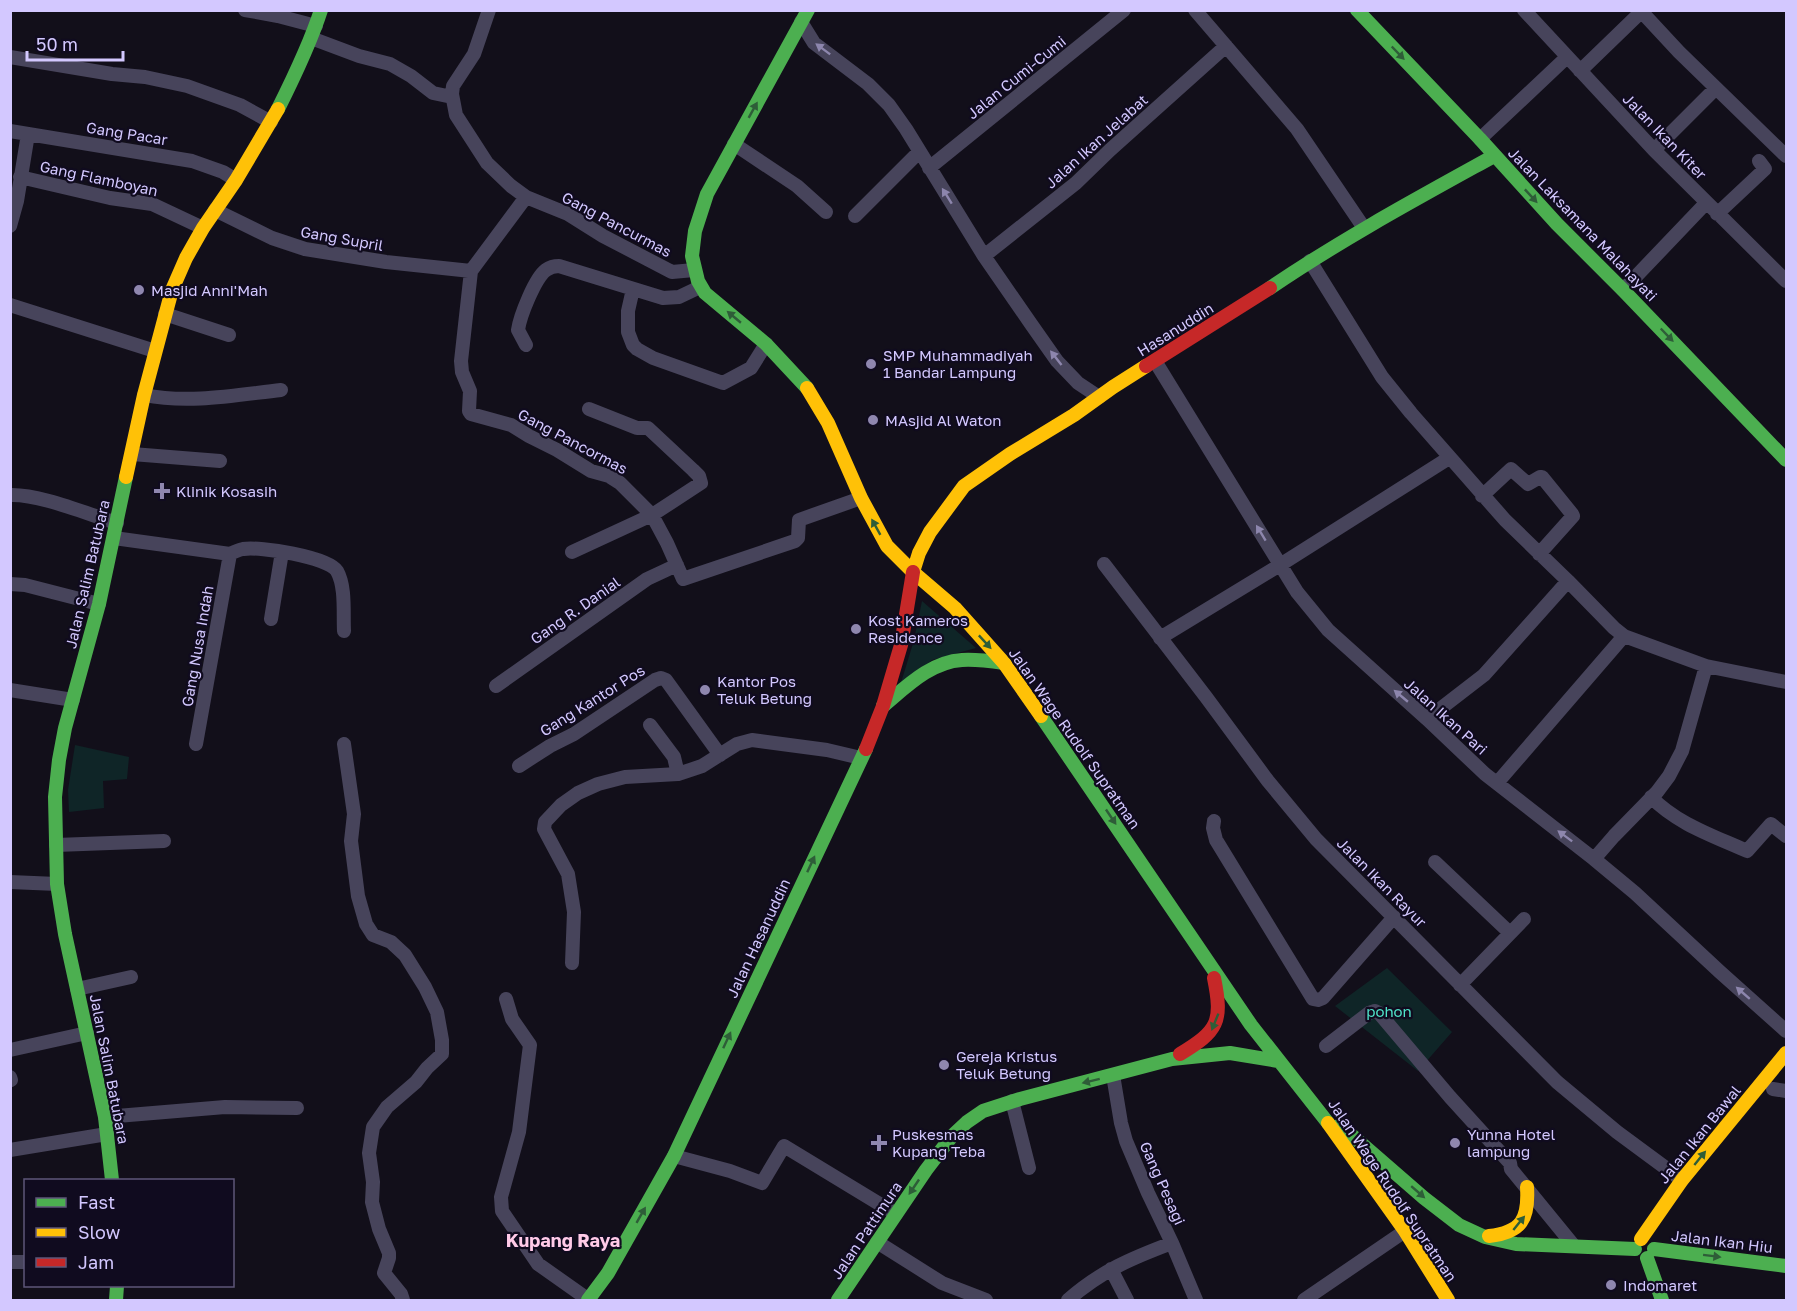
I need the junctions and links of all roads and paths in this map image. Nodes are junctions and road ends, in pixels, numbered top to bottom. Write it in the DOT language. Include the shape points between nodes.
graph roads {
  1 [pos="244,10"];
  2 [pos="321,10"];
  3 [pos="489,10"];
  4 [pos="1124,10"];
  5 [pos="1196,10"];
  6 [pos="1358,10"];
  7 [pos="1380,10"];
  8 [pos="1524,10"];
  9 [pos="1641,11"];
  10 [pos="805,16"];
  11 [pos="1368,22"];
  12 [pos="314,32"];
  13 [pos="1226,46"];
  14 [pos="10,57"];
  15 [pos="1567,57"];
  16 [pos="1580,71"];
  17 [pos="1716,88"];
  18 [pos="454,105"];
  19 [pos="271,122"];
  20 [pos="10,131"];
  21 [pos="28,134"];
  22 [pos="1480,139"];
  23 [pos="734,144"];
  24 [pos="1654,150"];
  25 [pos="919,152"];
  26 [pos="1494,156"];
  27 [pos="1786,156"];
  28 [pos="1759,161"];
  29 [pos="929,168"];
  30 [pos="21,177"];
  31 [pos="236,180"];
  32 [pos="526,197"];
  33 [pos="14,200"];
  34 [pos="1706,203"];
  35 [pos="215,210"];
  36 [pos="826,213"];
  37 [pos="1718,214"];
  38 [pos="855,216"];
  39 [pos="10,226"];
  40 [pos="203,228"];
  41 [pos="1364,228"];
  42 [pos="984,256"];
  43 [pos="1310,261"];
  44 [pos="694,270"];
  45 [pos="471,271"];
  46 [pos="1786,281"];
  47 [pos="700,287"];
  48 [pos="633,290"];
  49 [pos="1623,290"];
  50 [pos="10,305"];
  51 [pos="165,314"];
  52 [pos="229,335"];
  53 [pos="766,344"];
  54 [pos="526,345"];
  55 [pos="155,351"];
  56 [pos="1155,362"];
  57 [pos="281,390"];
  58 [pos="144,395"];
  59 [pos="1099,397"];
  60 [pos="589,409"];
  61 [pos="132,454"];
  62 [pos="1449,458"];
  63 [pos="1786,460"];
  64 [pos="220,461"];
  65 [pos="10,495"];
  66 [pos="1482,496"];
  67 [pos="861,498"];
  68 [pos="652,515"];
  69 [pos="117,523"];
  70 [pos="114,538"];
  71 [pos="282,552"];
  72 [pos="572,552"];
  73 [pos="230,554"];
  74 [pos="1539,554"];
  75 [pos="1104,564"];
  76 [pos="677,565"];
  77 [pos="1280,565"];
  78 [pos="913,572"];
  79 [pos="1568,581"];
  80 [pos="10,584"];
  81 [pos="99,604"];
  82 [pos="271,619"];
  83 [pos="344,631"];
  84 [pos="1624,636"];
  85 [pos="1160,638"];
  86 [pos="1004,663"];
  87 [pos="1706,666"];
  88 [pos="1786,682"];
  89 [pos="496,686"];
  90 [pos="10,690"];
  91 [pos="73,700"];
  92 [pos="883,706"];
  93 [pos="1427,719"];
  94 [pos="650,725"];
  95 [pos="196,744"];
  96 [pos="344,744"];
  97 [pos="720,755"];
  98 [pos="861,758"];
  99 [pos="519,766"];
  100 [pos="678,774"];
  101 [pos="1497,783"];
  102 [pos="1652,797"];
  103 [pos="1214,821"];
  104 [pos="1786,836"];
  105 [pos="164,841"];
  106 [pos="56,845"];
  107 [pos="1594,858"];
  108 [pos="1434,862"];
  109 [pos="10,882"];
  110 [pos="57,884"];
  111 [pos="1394,917"];
  112 [pos="1524,919"];
  113 [pos="1510,933"];
  114 [pos="572,963"];
  115 [pos="1211,966"];
  116 [pos="131,977"];
  117 [pos="1460,985"];
  118 [pos="77,989"];
  119 [pos="506,999"];
  120 [pos="1251,1025"];
  121 [pos="1230,1026"];
  122 [pos="1786,1031"];
  123 [pos="87,1033"];
  124 [pos="1326,1046"];
  125 [pos="10,1050"];
  126 [pos="1786,1053"];
  127 [pos="1172,1059"];
  128 [pos="1278,1061"];
  129 [pos="1786,1072"];
  130 [pos="1113,1076"];
  131 [pos="1780,1090"];
  132 [pos="1310,1099"];
  133 [pos="1012,1101"];
  134 [pos="297,1108"];
  135 [pos="105,1117"];
  136 [pos="107,1134"];
  137 [pos="1728,1145"];
  138 [pos="10,1150"];
  139 [pos="674,1155"];
  140 [pos="1510,1163"];
  141 [pos="1029,1168"];
  142 [pos="112,1179"];
  143 [pos="1687,1186"];
  144 [pos="1527,1187"];
  145 [pos="896,1214"];
  146 [pos="1405,1232"];
  147 [pos="1485,1237"];
  148 [pos="877,1242"];
  149 [pos="1172,1243"];
  150 [pos="1580,1247"];
  151 [pos="1646,1247"];
  152 [pos="1786,1266"];
  153 [pos="1111,1269"];
  154 [pos="404,1300"];
  155 [pos="588,1300"];
  156 [pos="838,1300"];
  157 [pos="987,1300"];
  158 [pos="1068,1300"];
  159 [pos="1127,1300"];
  160 [pos="1196,1300"];
  161 [pos="1304,1300"];
  162 [pos="1448,1300"];
  163 [pos="1662,1300"];
  1 -- 12 [label="street" via="278,16"];
  2 -- 12 [label="main road, Jalan Salim Batubara"];
  3 -- 18 [label="street" via="474,54 453,86"];
  4 -- 29 [label="street, Jalan Cumi-Cumi"];
  5 -- 13 [label="street"];
  6 -- 11 [label="main road, Jalan Laksamana Malahayati"];
  7 -- 11 [label="street"];
  8 -- 15 [label="street, Jalan Ikan Kiter"];
  9 -- 16 [label="street"];
  9 -- 17 [label="street"];
  23 -- 10 [label="main road, Jalan Wage Rudolf Supratman, one-way"];
  25 -- 10 [label="street, one-way" via="877,93 814,43"];
  11 -- 22 [label="main road, Jalan Laksamana Malahayati, one-way"];
  12 -- 18 [label="street" via="359,56 390,64"];
  12 -- 19 [label="main road, Jalan Salim Batubara"];
  13 -- 41 [label="street" via="1297,129"];
  13 -- 42 [label="street, Jalan Ikan Jelabat" via="1076,183"];
  14 -- 19 [label="street" via="187,86 240,105"];
  15 -- 16 [label="street, Jalan Ikan Kiter"];
  15 -- 22 [label="street"];
  16 -- 24 [label="street, Jalan Ikan Kiter"];
  17 -- 24 [label="street"];
  17 -- 27 [label="street"];
  18 -- 32 [label="street, Gang Pancurmas" via="487,163"];
  19 -- 31 [label="main road, Jalan Salim Batubara"];
  20 -- 21 [label="street, Gang Pacar"];
  21 -- 30 [label="street"];
  21 -- 31 [label="street, Gang Pacar" via="192,161"];
  22 -- 26 [label="main road, Jalan Laksamana Malahayati"];
  23 -- 36 [label="street" via="797,186"];
  23 -- 44 [label="main road, Jalan Wage Rudolf Supratman" via="696,221"];
  24 -- 34 [label="street, Jalan Ikan Kiter"];
  25 -- 29 [label="street"];
  25 -- 38 [label="street"];
  26 -- 41 [label="main road, Hasanuddin"];
  26 -- 49 [label="main road, Jalan Laksamana Malahayati, one-way"];
  28 -- 37 [label="street" via="1765,169"];
  42 -- 29 [label="street, one-way"];
  30 -- 33 [label="street"];
  30 -- 40 [label="street, Gang Flamboyan" via="152,204"];
  31 -- 35 [label="main road, Jalan Salim Batubara"];
  32 -- 44 [label="street, Gang Pancurmas" via="568,214 672,272"];
  32 -- 45 [label="street"];
  33 -- 39 [label="street"];
  34 -- 37 [label="street, Jalan Ikan Kiter"];
  34 -- 49 [label="street"];
  35 -- 40 [label="main road, Jalan Salim Batubara"];
  35 -- 45 [label="street, Gang Supril" via="305,249"];
  37 -- 46 [label="street, Jalan Ikan Kiter"];
  40 -- 51 [label="main road, Jalan Salim Batubara" via="186,258"];
  41 -- 43 [label="main road, Hasanuddin"];
  59 -- 42 [label="street, one-way" via="1078,383 1057,361"];
  43 -- 56 [label="main road, Hasanuddin"];
  43 -- 62 [label="street" via="1382,377"];
  44 -- 47 [label="main road, Jalan Wage Rudolf Supratman"];
  45 -- 68 [label="street, Gang Pancormas" via="461,361 470,391 469,411 511,425 591,471 614,479"];
  47 -- 48 [label="street" via="679,297 663,298"];
  53 -- 47 [label="main road, Jalan Wage Rudolf Supratman, one-way"];
  48 -- 53 [label="street" via="628,332 633,345 653,358 723,383 751,368"];
  48 -- 54 [label="street" via="559,266 548,268 524,305 519,321 519,333"];
  49 -- 63 [label="main road, Jalan Laksamana Malahayati, one-way"];
  50 -- 55 [label="street"];
  51 -- 52 [label="street"];
  51 -- 55 [label="main road, Jalan Salim Batubara"];
  53 -- 67 [label="main road, Jalan Wage Rudolf Supratman" via="805,384 828,423"];
  55 -- 58 [label="main road, Jalan Salim Batubara"];
  56 -- 59 [label="main road, Hasanuddin"];
  77 -- 56 [label="street, Jalan Ikan Pari, one-way"];
  57 -- 58 [label="street" via="207,398 163,399"];
  58 -- 61 [label="main road, Jalan Salim Batubara"];
  59 -- 78 [label="main road, Hasanuddin" via="964,486 930,532"];
  60 -- 68 [label="street" via="637,428 646,427 699,476 701,483 697,487"];
  61 -- 64 [label="street"];
  61 -- 69 [label="main road, Jalan Salim Batubara"];
  62 -- 66 [label="street"];
  62 -- 77 [label="street"];
  65 -- 69 [label="street" via="36,498"];
  66 -- 74 [label="street"];
  66 -- 74 [label="street" via="1511,469 1528,483 1542,477 1573,516"];
  67 -- 76 [label="street, Gang Pancormas" via="799,520 795,541 683,579"];
  78 -- 67 [label="main road, Jalan Wage Rudolf Supratman, one-way" via="887,546"];
  68 -- 72 [label="street"];
  68 -- 76 [label="street, Gang Pancormas"];
  69 -- 70 [label="main road, Jalan Salim Batubara"];
  70 -- 73 [label="street"];
  70 -- 81 [label="main road, Jalan Salim Batubara"];
  71 -- 73 [label="street" via="255,548"];
  71 -- 82 [label="street"];
  71 -- 83 [label="street" via="324,562 338,572"];
  73 -- 95 [label="street, Gang Nusa Indah"];
  74 -- 79 [label="street"];
  75 -- 85 [label="street, Jalan Ikan Rayur"];
  76 -- 89 [label="street, Gang R. Danial" via="647,579"];
  77 -- 85 [label="street"];
  93 -- 77 [label="street, Jalan Ikan Pari, one-way" via="1328,630"];
  78 -- 86 [label="main road, Jalan Wage Rudolf Supratman, one-way" via="955,608"];
  78 -- 92 [label="main road, Jalan Hasanuddin" via="902,645"];
  79 -- 84 [label="street"];
  79 -- 93 [label="street" via="1484,675"];
  80 -- 81 [label="street"];
  81 -- 91 [label="main road, Jalan Salim Batubara"];
  84 -- 87 [label="street"];
  84 -- 101 [label="street"];
  85 -- 111 [label="street, Jalan Ikan Rayur" via="1316,839"];
  86 -- 92 [label="main road" via="957,661 938,666"];
  86 -- 115 [label="main road, Jalan Wage Rudolf Supratman, one-way"];
  87 -- 88 [label="street"];
  87 -- 102 [label="street" via="1682,751"];
  90 -- 91 [label="street"];
  91 -- 106 [label="main road, Jalan Salim Batubara" via="59,760"];
  92 -- 98 [label="main road, Jalan Hasanuddin"];
  93 -- 101 [label="street, Jalan Ikan Pari"];
  94 -- 100 [label="street" via="674,757"];
  96 -- 154 [label="street" via="354,814 351,841 366,924 373,935 390,942 405,955 437,1012 442,1040 442,1054 387,1107 373,1127 369,1153 372,1202 389,1253 384,1273"];
  97 -- 98 [label="street" via="752,740"];
  97 -- 99 [label="street, Gang Kantor Pos" via="661,678"];
  97 -- 100 [label="street"];
  139 -- 98 [label="main road, Jalan Hasanuddin, one-way"];
  100 -- 114 [label="street" via="625,777 598,784 561,805 545,822 543,829 568,874 574,912"];
  107 -- 101 [label="street, Jalan Ikan Pari, one-way"];
  102 -- 104 [label="street" via="1674,816 1747,851 1771,824"];
  102 -- 107 [label="street"];
  103 -- 111 [label="street" via="1216,840 1313,999 1323,998"];
  105 -- 106 [label="street"];
  106 -- 110 [label="main road, Jalan Salim Batubara"];
  122 -- 107 [label="street, Jalan Ikan Pari, one-way"];
  108 -- 113 [label="street"];
  109 -- 110 [label="street"];
  110 -- 118 [label="main road, Jalan Salim Batubara"];
  111 -- 117 [label="street, Jalan Ikan Rayur"];
  112 -- 113 [label="street"];
  113 -- 117 [label="street"];
  115 -- 120 [label="main road, Jalan Wage Rudolf Supratman"];
  115 -- 127 [label="main road, Jalan Pattimura, one-way" via="1220,1008 1218,1018 1203,1040"];
  116 -- 118 [label="street"];
  117 -- 143 [label="street, Jalan Ikan Rayur" via="1557,1082"];
  118 -- 123 [label="main road, Jalan Salim Batubara"];
  119 -- 155 [label="street" via="512,1019 530,1046 519,1132 501,1197 502,1211 538,1264"];
  120 -- 121 [label="main road"];
  120 -- 128 [label="main road, Jalan Wage Rudolf Supratman"];
  123 -- 125 [label="street"];
  123 -- 135 [label="main road, Jalan Salim Batubara"];
  124 -- 140 [label="street" via="1369,1013 1379,1013"];
  143 -- 126 [label="main road, Jalan Ikan Bawal, one-way"];
  127 -- 128 [label="main road, Jalan Pattimura" via="1228,1047"];
  127 -- 130 [label="main road, Jalan Pattimura"];
  128 -- 132 [label="main road, Jalan Wage Rudolf Supratman"];
  129 -- 131 [label="main road, Jalan Ikan Bawal"];
  130 -- 133 [label="main road, Jalan Pattimura, one-way"];
  130 -- 149 [label="street, Gang Pesagi" via="1126,1141"];
  131 -- 137 [label="main road, Jalan Ikan Bawal"];
  132 -- 146 [label="main road, Jalan Wage Rudolf Supratman"];
  132 -- 147 [label="main road, Jalan Wage Rudolf Supratman, one-way" via="1424,1198 1459,1225"];
  133 -- 141 [label="street"];
  133 -- 145 [label="main road, Jalan Pattimura, one-way" via="983,1111 952,1136"];
  134 -- 135 [label="street" via="225,1107"];
  135 -- 136 [label="main road, Jalan Salim Batubara"];
  136 -- 138 [label="street"];
  136 -- 142 [label="main road, Jalan Salim Batubara"];
  139 -- 145 [label="street" via="762,1183 784,1146"];
  155 -- 139 [label="main road, Jalan Hasanuddin, one-way" via="608,1273"];
  140 -- 144 [label="street"];
  140 -- 150 [label="street" via="1518,1165"];
  143 -- 151 [label="main road, Jalan Ikan Bawal"];
  147 -- 144 [label="main road, one-way" via="1510,1233 1522,1222 1527,1211"];
  144 -- 150 [label="street"];
  145 -- 148 [label="main road, Jalan Pattimura"];
  146 -- 161 [label="street"];
  146 -- 162 [label="main road, Jalan Wage Rudolf Supratman"];
  147 -- 150 [label="main road, Jalan Wage Rudolf Supratman" via="1516,1244"];
  148 -- 156 [label="main road, Jalan Pattimura"];
  148 -- 157 [label="street" via="942,1283"];
  149 -- 153 [label="street"];
  149 -- 160 [label="street, Gang Pesagi"];
  150 -- 151 [label="main road, Jalan Wage Rudolf Supratman"];
  151 -- 152 [label="main road, Jalan Ikan Hiu, one-way"];
  151 -- 163 [label="main road"];
  153 -- 158 [label="street"];
  153 -- 159 [label="street"];
}
